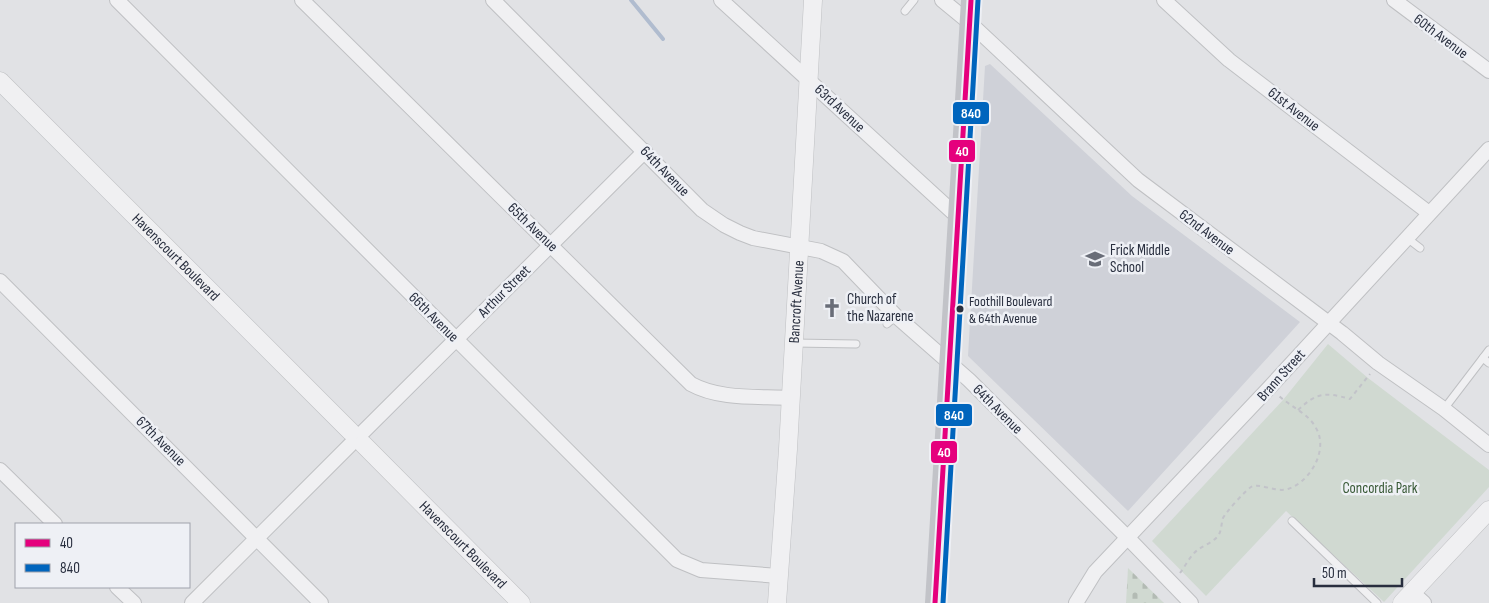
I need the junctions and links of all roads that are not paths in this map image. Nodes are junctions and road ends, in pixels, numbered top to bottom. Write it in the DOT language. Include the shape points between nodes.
graph roads {
  1 [pos="117,0"];
  2 [pos="302,0"];
  3 [pos="493,0"];
  4 [pos="721,0"];
  5 [pos="813,0"];
  6 [pos="914,0"];
  7 [pos="942,0"];
  8 [pos="971,0"];
  9 [pos="1164,0"];
  10 [pos="1394,0"];
  11 [pos="906,11"];
  12 [pos="970,23"];
  13 [pos="1489,71"];
  14 [pos="808,79"];
  15 [pos="0,81"];
  16 [pos="1489,149"];
  17 [pos="645,151"];
  18 [pos="1428,213"];
  19 [pos="958,217"];
  20 [pos="1407,238"];
  21 [pos="550,244"];
  22 [pos="798,247"];
  23 [pos="1420,248"];
  24 [pos="0,281"];
  25 [pos="1328,323"];
  26 [pos="456,339"];
  27 [pos="793,343"];
  28 [pos="856,344"];
  29 [pos="1489,350"];
  30 [pos="1486,361"];
  31 [pos="950,363"];
  32 [pos="791,398"];
  33 [pos="1444,409"];
  34 [pos="357,438"];
  35 [pos="1489,444"];
  36 [pos="0,470"];
  37 [pos="1489,510"];
  38 [pos="1292,521"];
  39 [pos="54,523"];
  40 [pos="1127,537"];
  41 [pos="257,538"];
  42 [pos="779,576"];
  43 [pos="118,588"];
  44 [pos="1413,600"];
  45 [pos="134,603"];
  46 [pos="192,603"];
  47 [pos="321,603"];
  48 [pos="522,603"];
  49 [pos="777,603"];
  50 [pos="935,603"];
  51 [pos="1076,603"];
  52 [pos="1191,603"];
  53 [pos="1377,603"];
  1 -- 26 [label="street, 66th Avenue"];
  2 -- 21 [label="street, 65th Avenue"];
  3 -- 17 [label="street, 64th Avenue"];
  4 -- 14 [label="street, 63rd Avenue"];
  5 -- 14 [label="street, Bancroft Avenue"];
  6 -- 11 [label="lane"];
  7 -- 12 [label="street, 62nd Avenue"];
  8 -- 12 [label="main road"];
  9 -- 18 [label="street, 61st Avenue" via="1229,60"];
  10 -- 13 [label="street, 60th Avenue"];
  12 -- 19 [label="main road"];
  12 -- 25 [label="street, 62nd Avenue" via="1138,180"];
  14 -- 19 [label="street, 63rd Avenue"];
  14 -- 22 [label="street, Bancroft Avenue"];
  15 -- 34 [label="street, Havenscourt Boulevard"];
  16 -- 18 [label="street, Brann Street"];
  17 -- 21 [label="street, Arthur Street"];
  17 -- 22 [label="street, 64th Avenue" via="702,210 724,225 753,238"];
  18 -- 20 [label="street, Brann Street"];
  19 -- 31 [label="main road"];
  20 -- 23 [label="lane"];
  20 -- 25 [label="street, Brann Street"];
  21 -- 26 [label="street, Arthur Street"];
  21 -- 32 [label="street, 65th Avenue" via="691,384 718,394"];
  22 -- 27 [label="street, Bancroft Avenue"];
  22 -- 31 [label="street, 64th Avenue" via="821,251 843,260 892,320"];
  24 -- 41 [label="street, 67th Avenue"];
  25 -- 33 [label="street, 62nd Avenue"];
  25 -- 40 [label="street, Brann Street"];
  26 -- 34 [label="street, Arthur Street"];
  26 -- 42 [label="street, 66th Avenue" via="677,560 700,570"];
  27 -- 28 [label="lane"];
  27 -- 32 [label="street, Bancroft Avenue"];
  29 -- 30 [label="lane"];
  30 -- 33 [label="lane"];
  31 -- 40 [label="street, 64th Avenue"];
  31 -- 50 [label="main road"];
  32 -- 42 [label="street, Bancroft Avenue"];
  33 -- 35 [label="street, 62nd Avenue"];
  34 -- 41 [label="street, Arthur Street"];
  34 -- 48 [label="street, Havenscourt Boulevard"];
  36 -- 39 [label="street"];
  37 -- 44 [label="street"];
  38 -- 53 [label="lane"];
  40 -- 51 [label="street, Brann Street" via="1095,572"];
  40 -- 52 [label="street, 64th Avenue"];
  41 -- 46 [label="street, Arthur Street"];
  41 -- 47 [label="street, 67th Avenue"];
  42 -- 49 [label="street, Bancroft Avenue"];
  43 -- 45 [label="street"];
}
